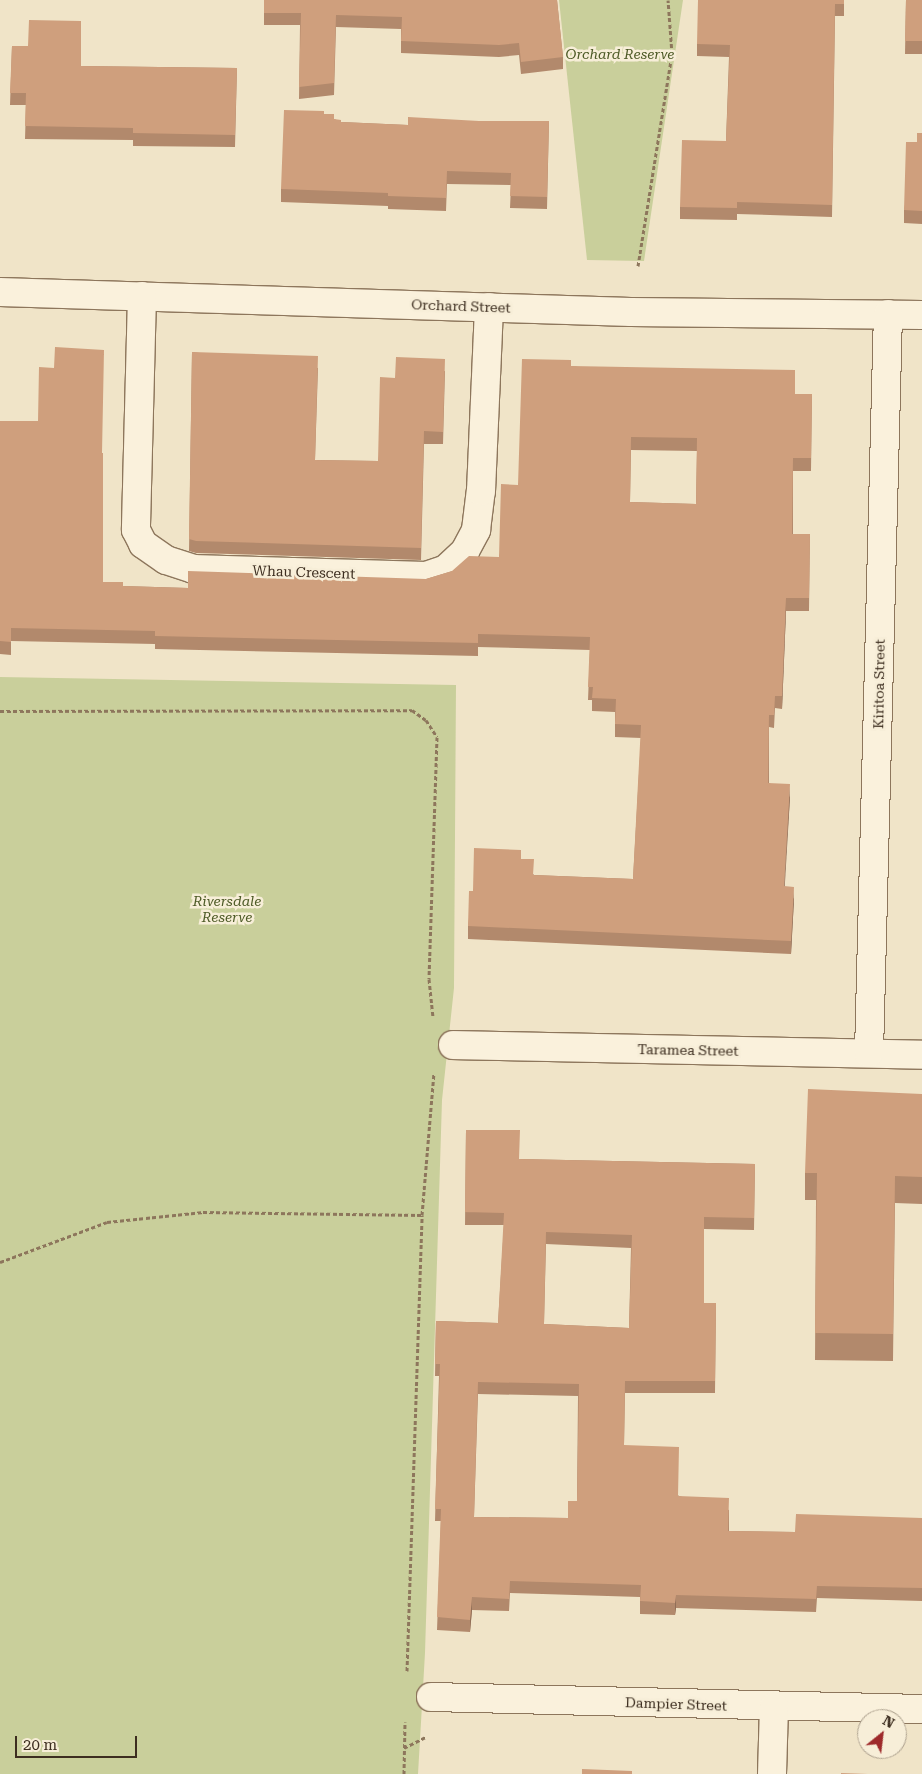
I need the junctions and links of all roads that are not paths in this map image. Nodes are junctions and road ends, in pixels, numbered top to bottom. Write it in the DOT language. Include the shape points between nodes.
graph roads {
  1 [pos="0,292"];
  2 [pos="142,296"];
  3 [pos="489,307"];
  4 [pos="888,314"];
  5 [pos="922,315"];
  6 [pos="445,1045"];
  7 [pos="869,1053"];
  8 [pos="922,1055"];
  9 [pos="431,1696"];
  10 [pos="774,1707"];
  11 [pos="922,1710"];
  12 [pos="772,1774"];
  1 -- 2 [label="street, Orchard Street"];
  2 -- 3 [label="street, Orchard Street"];
  2 -- 3 [label="street, Whau Crescent" via="136,530 143,544 166,560 193,568 282,572 426,576 446,569 464,551 476,530 481,491"];
  3 -- 4 [label="street, Orchard Street" via="631,312"];
  4 -- 5 [label="street, Orchard Street"];
  4 -- 7 [label="street, Kiritoa Street"];
  6 -- 7 [label="street, Taramea Street"];
  7 -- 8 [label="street, Taramea Street"];
  9 -- 10 [label="street, Dampier Street"];
  10 -- 11 [label="street, Dampier Street"];
  10 -- 12 [label="street"];
}
